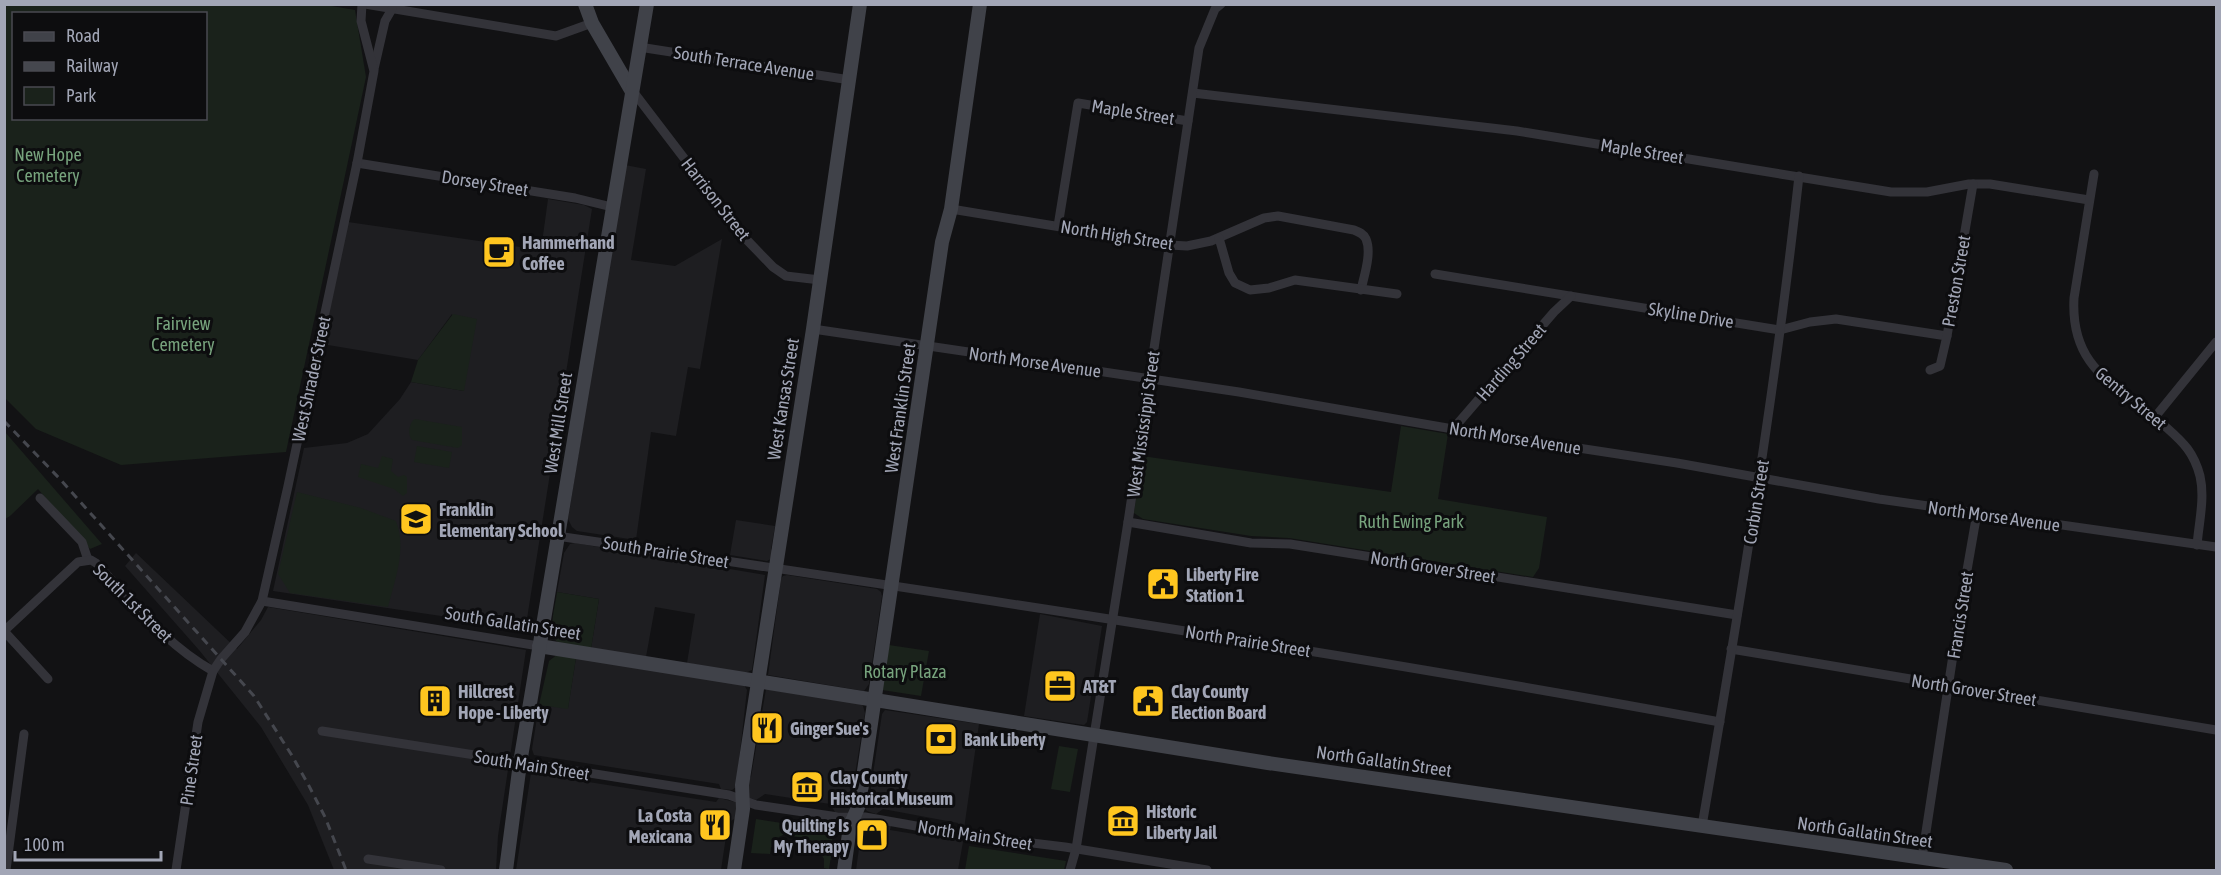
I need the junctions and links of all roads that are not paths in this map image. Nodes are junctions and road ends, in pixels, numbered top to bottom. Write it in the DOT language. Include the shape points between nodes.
graph roads {
  1 [pos="363,4"];
  2 [pos="585,4"];
  3 [pos="647,4"];
  4 [pos="860,4"];
  5 [pos="980,4"];
  6 [pos="1221,4"];
  7 [pos="392,9"];
  8 [pos="592,23"];
  9 [pos="639,47"];
  10 [pos="374,71"];
  11 [pos="849,80"];
  12 [pos="631,90"];
  13 [pos="1192,93"];
  14 [pos="1188,121"];
  15 [pos="357,163"];
  16 [pos="2094,174"];
  17 [pos="1798,177"];
  18 [pos="1973,184"];
  19 [pos="2090,200"];
  20 [pos="612,207"];
  21 [pos="951,209"];
  22 [pos="1058,226"];
  23 [pos="1219,238"];
  24 [pos="1170,245"];
  25 [pos="1435,274"];
  26 [pos="820,280"];
  27 [pos="1361,290"];
  28 [pos="1397,294"];
  29 [pos="1571,296"];
  30 [pos="813,329"];
  31 [pos="1780,330"];
  32 [pos="1947,336"];
  33 [pos="2217,342"];
  34 [pos="927,346"];
  35 [pos="1930,370"];
  36 [pos="1150,379"];
  37 [pos="2155,417"];
  38 [pos="1453,429"];
  39 [pos="1760,478"];
  40 [pos="40,498"];
  41 [pos="1977,513"];
  42 [pos="1128,522"];
  43 [pos="557,536"];
  44 [pos="2197,544"];
  45 [pos="2217,548"];
  46 [pos="88,560"];
  47 [pos="775,569"];
  48 [pos="891,585"];
  49 [pos="262,601"];
  50 [pos="1737,615"];
  51 [pos="1113,620"];
  52 [pos="4,631"];
  53 [pos="539,646"];
  54 [pos="1731,649"];
  55 [pos="213,671"];
  56 [pos="48,679"];
  57 [pos="758,681"];
  58 [pos="1949,686"];
  59 [pos="874,699"];
  60 [pos="1720,722"];
  61 [pos="2217,730"];
  62 [pos="322,731"];
  63 [pos="24,734"];
  64 [pos="1095,735"];
  65 [pos="520,763"];
  66 [pos="743,799"];
  67 [pos="855,817"];
  68 [pos="1702,826"];
  69 [pos="1076,849"];
  70 [pos="1922,858"];
  71 [pos="368,859"];
  72 [pos="6,870"];
  73 [pos="176,870"];
  74 [pos="441,870"];
  75 [pos="506,870"];
  76 [pos="734,870"];
  77 [pos="844,870"];
  78 [pos="1070,870"];
  79 [pos="1207,870"];
  80 [pos="2006,870"];
  1 -- 7 [label="street"];
  1 -- 10 [label="street, West Shrader Street" via="361,21"];
  2 -- 8 [label="street"];
  3 -- 9 [label="street, West Mill Street"];
  4 -- 11 [label="street, West Kansas Street"];
  5 -- 21 [label="street, West Franklin Street"];
  6 -- 13 [label="street, West Mississippi Street" via="1215,9 1199,48"];
  7 -- 8 [label="street" via="556,36"];
  7 -- 10 [label="street, West Shrader Street" via="385,21"];
  8 -- 12 [label="street"];
  9 -- 11 [label="street, South Terrace Avenue"];
  9 -- 12 [label="street, West Mill Street"];
  10 -- 15 [label="street, West Shrader Street"];
  11 -- 26 [label="street, West Kansas Street"];
  12 -- 20 [label="street, West Mill Street"];
  12 -- 26 [label="street, Harrison Street" via="745,238 773,267 786,276"];
  13 -- 14 [label="street, West Mississippi Street"];
  13 -- 17 [label="street, Maple Street" via="1517,131"];
  14 -- 22 [label="street, Maple Street" via="1078,103"];
  14 -- 24 [label="street, West Mississippi Street"];
  15 -- 20 [label="street, Dorsey Street"];
  15 -- 49 [label="street, West Shrader Street"];
  16 -- 19 [label="street, Gentry Street"];
  17 -- 18 [label="street, Maple Street" via="1900,192"];
  17 -- 31 [label="street, Corbin Street"];
  18 -- 19 [label="street, Maple Street"];
  18 -- 32 [label="street, Preston Street"];
  19 -- 37 [label="street, Gentry Street" via="2074,298 2076,333 2090,364"];
  20 -- 43 [label="street, West Mill Street"];
  21 -- 22 [label="street, North High Street"];
  21 -- 34 [label="street, West Franklin Street" via="942,242"];
  22 -- 24 [label="street, North High Street"];
  23 -- 24 [label="street, North High Street" via="1187,246"];
  23 -- 27 [label="street" via="1229,273 1235,283 1250,290 1295,280"];
  23 -- 27 [label="street, North High Street" via="1264,218 1278,216 1354,230 1367,240"];
  24 -- 36 [label="street, West Mississippi Street"];
  25 -- 29 [label="street, Skyline Drive"];
  26 -- 30 [label="street, West Kansas Street"];
  27 -- 28 [label="street"];
  29 -- 31 [label="street, Skyline Drive"];
  29 -- 38 [label="street, Harding Street"];
  30 -- 34 [label="street, North Morse Avenue"];
  30 -- 47 [label="street, West Kansas Street"];
  31 -- 32 [label="street, Skyline Drive" via="1836,319"];
  31 -- 39 [label="street, Corbin Street"];
  32 -- 35 [label="street, Preston Street" via="1940,366"];
  33 -- 37 [label="street"];
  34 -- 36 [label="street, North Morse Avenue"];
  34 -- 48 [label="street, West Franklin Street"];
  36 -- 38 [label="street, North Morse Avenue"];
  36 -- 42 [label="street, West Mississippi Street"];
  37 -- 44 [label="street, Gentry Street" via="2187,446 2199,474 2202,489"];
  38 -- 39 [label="street, North Morse Avenue"];
  39 -- 41 [label="street, North Morse Avenue"];
  39 -- 50 [label="street, Corbin Street"];
  40 -- 46 [label="street, South 1st Street" via="82,542"];
  41 -- 44 [label="street, North Morse Avenue"];
  41 -- 58 [label="street, Francis Street"];
  42 -- 50 [label="street, North Grover Street"];
  42 -- 51 [label="street, West Mississippi Street"];
  43 -- 47 [label="street, South Prairie Street"];
  43 -- 53 [label="street, West Mill Street"];
  44 -- 45 [label="street, North Morse Avenue"];
  46 -- 52 [label="street" via="78,562"];
  46 -- 55 [label="street, South 1st Street" via="96,563 164,635"];
  47 -- 48 [label="street, North Prairie Street"];
  47 -- 57 [label="street, West Kansas Street"];
  48 -- 51 [label="street, North Prairie Street"];
  48 -- 59 [label="street, West Franklin Street"];
  49 -- 53 [label="street, South Gallatin Street"];
  49 -- 55 [label="street, West Shrader Street" via="245,632"];
  50 -- 54 [label="street, Corbin Street"];
  51 -- 60 [label="street, North Prairie Street" via="1420,668"];
  51 -- 64 [label="street, West Mississippi Street"];
  52 -- 56 [label="street"];
  53 -- 57 [label="street, South Gallatin Street"];
  53 -- 65 [label="street, West Mill Street"];
  54 -- 58 [label="street, North Grover Street"];
  54 -- 60 [label="street, Corbin Street"];
  55 -- 73 [label="street, Pine Street" via="198,722"];
  57 -- 59 [label="street, North Gallatin Street"];
  57 -- 66 [label="street, West Kansas Street" via="741,785"];
  58 -- 61 [label="street, North Grover Street"];
  58 -- 70 [label="street, Francis Street"];
  59 -- 64 [label="street, North Gallatin Street"];
  59 -- 67 [label="street, West Franklin Street"];
  60 -- 68 [label="street, Corbin Street"];
  62 -- 65 [label="street, South Main Street"];
  63 -- 72 [label="street"];
  64 -- 68 [label="street, North Gallatin Street"];
  64 -- 69 [label="street, West Mississippi Street"];
  65 -- 66 [label="street, South Main Street"];
  65 -- 75 [label="street, West Mill Street"];
  66 -- 67 [label="street, North Main Street" via="753,804"];
  66 -- 76 [label="street, West Kansas Street"];
  67 -- 69 [label="street, North Main Street"];
  67 -- 77 [label="street, West Franklin Street" via="850,826"];
  68 -- 70 [label="street, North Gallatin Street"];
  69 -- 78 [label="street, West Mississippi Street"];
  69 -- 79 [label="street, North Main Street"];
  70 -- 80 [label="street, North Gallatin Street"];
  71 -- 74 [label="street"];
}
